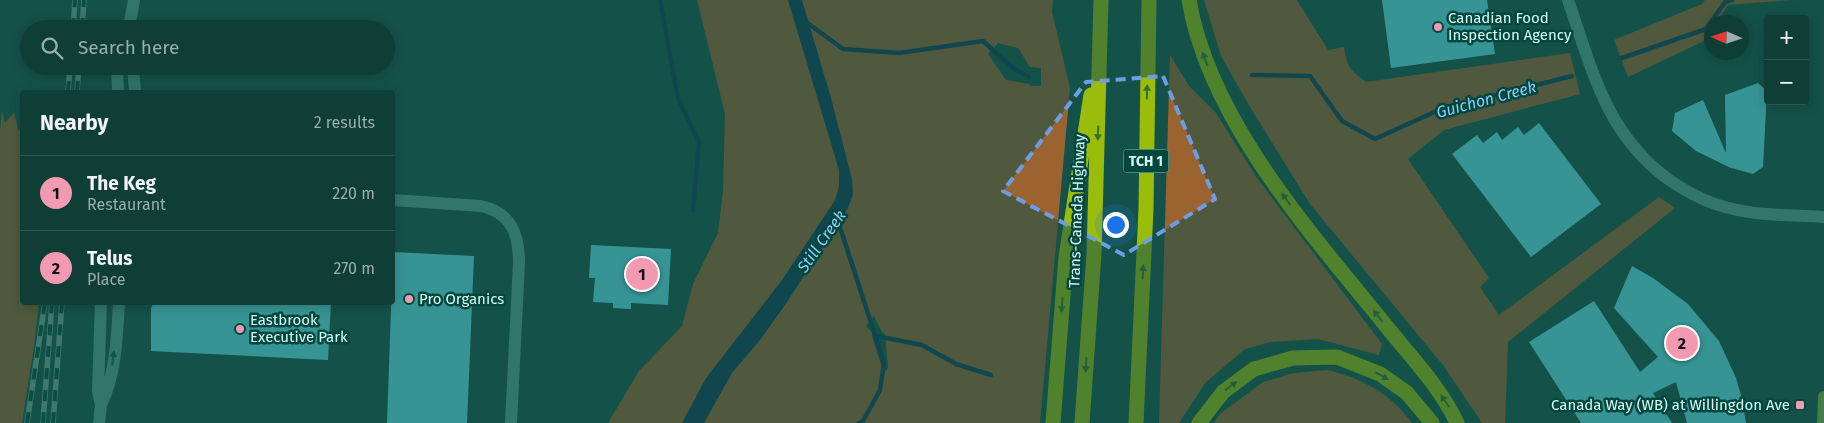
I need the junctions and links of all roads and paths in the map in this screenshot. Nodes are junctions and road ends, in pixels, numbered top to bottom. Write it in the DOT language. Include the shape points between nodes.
graph roads {
  1 [pos="134,0"];
  2 [pos="1101,0"];
  3 [pos="1149,0"];
  4 [pos="1189,0"];
  5 [pos="1568,0"];
  6 [pos="130,20"];
  7 [pos="1101,32"];
  8 [pos="117,75"];
  9 [pos="134,75"];
  10 [pos="118,90"];
  11 [pos="135,90"];
  12 [pos="395,200"];
  13 [pos="1824,216"];
  14 [pos="101,305"];
  15 [pos="119,305"];
  16 [pos="1824,397"];
  17 [pos="101,405"];
  18 [pos="99,423"];
  19 [pos="511,423"];
  20 [pos="1053,423"];
  21 [pos="1082,423"];
  22 [pos="1136,423"];
  23 [pos="1199,423"];
  24 [pos="1432,423"];
  25 [pos="1457,423"];
  26 [pos="1823,423"];
  1 -- 6 [label="street"];
  2 -- 7 [label="highway, Trans-Canada Highway"];
  22 -- 3 [label="highway, TCH 1, one-way" via="1146,209"];
  25 -- 4 [label="highway, one-way" via="1430,381 1263,168 1223,101 1205,60"];
  5 -- 13 [label="street" via="1607,107 1630,143 1651,166 1695,196 1722,206 1748,212"];
  7 -- 20 [label="highway, one-way" via="1066,257"];
  7 -- 21 [label="highway, Trans-Canada Highway, one-way" via="1094,254"];
  8 -- 10 [label="street"];
  9 -- 11 [label="street"];
  12 -- 19 [label="street" via="489,208 503,216 513,229 519,244 520,264"];
  14 -- 17 [label="street" via="98,391"];
  17 -- 15 [label="street, one-way" via="112,370"];
  16 -- 26 [label="main road"];
  17 -- 18 [label="street"];
  23 -- 24 [label="highway, one-way" via="1223,392 1254,370 1293,358 1337,357 1380,374 1407,393"];
}
